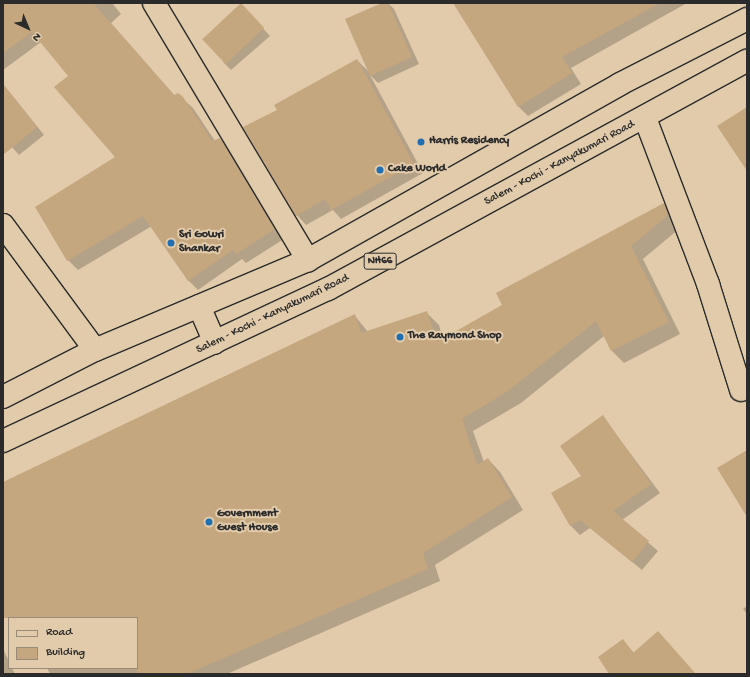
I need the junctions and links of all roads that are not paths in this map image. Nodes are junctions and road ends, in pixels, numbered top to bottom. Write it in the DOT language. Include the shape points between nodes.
graph roads {
  1 [pos="154,3"];
  2 [pos="747,19"];
  3 [pos="747,61"];
  4 [pos="645,118"];
  5 [pos="3,225"];
  6 [pos="308,260"];
  7 [pos="199,306"];
  8 [pos="215,343"];
  9 [pos="95,350"];
  10 [pos="741,390"];
  11 [pos="3,397"];
  12 [pos="3,441"];
  1 -- 6 [label="main road"];
  2 -- 6 [label="main road" via="620,84"];
  3 -- 4 [label="main road, Salem - Kochi - Kanyakumari Road / NH66"];
  4 -- 8 [label="main road, Salem - Kochi - Kanyakumari Road / NH66" via="328,289"];
  4 -- 10 [label="main road" via="708,284"];
  5 -- 9 [label="main road"];
  6 -- 7 [label="main road"];
  7 -- 8 [label="main road"];
  7 -- 9 [label="main road"];
  8 -- 12 [label="main road, Salem - Kochi - Kanyakumari Road / NH66"];
  9 -- 11 [label="main road"];
}
